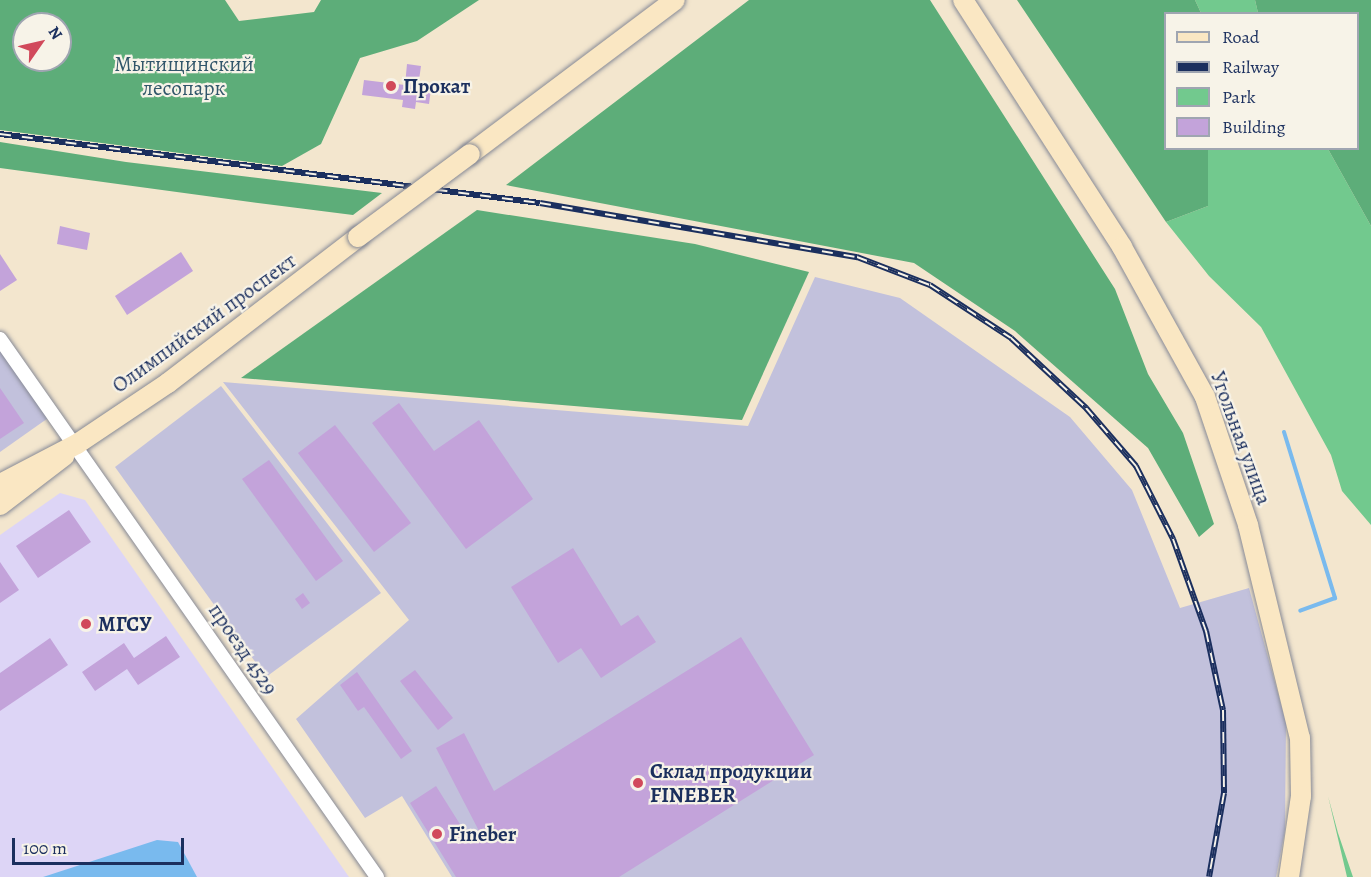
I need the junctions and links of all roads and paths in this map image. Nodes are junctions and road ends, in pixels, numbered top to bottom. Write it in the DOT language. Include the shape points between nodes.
graph roads {
  1 [pos="675,0"];
  2 [pos="963,0"];
  3 [pos="0,339"];
  4 [pos="77,444"];
  5 [pos="0,484"];
  6 [pos="0,505"];
  7 [pos="376,877"];
  8 [pos="1289,877"];
  1 -- 4 [label="street, Олимпийский проспект, bridge" via="215,349"];
  2 -- 8 [label="street, Угольная улица" via="1116,237 1205,397 1248,525 1300,738 1301,796"];
  3 -- 4 [label="street, проезд 4529"];
  4 -- 5 [label="street, Олимпийский проспект"];
  4 -- 6 [label="street, Олимпийский проспект"];
  4 -- 7 [label="street, проезд 4529"];
}
